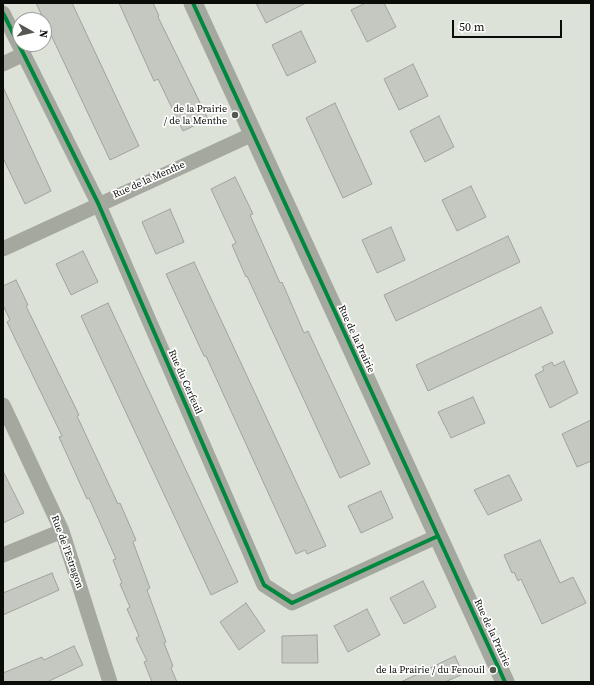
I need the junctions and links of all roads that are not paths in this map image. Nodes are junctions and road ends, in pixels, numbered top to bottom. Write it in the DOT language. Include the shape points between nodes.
graph roads {
  1 [pos="193,3"];
  2 [pos="3,13"];
  3 [pos="24,54"];
  4 [pos="3,64"];
  5 [pos="253,134"];
  6 [pos="98,203"];
  7 [pos="3,248"];
  8 [pos="3,405"];
  9 [pos="62,531"];
  10 [pos="438,536"];
  11 [pos="3,555"];
  12 [pos="110,682"];
  13 [pos="505,682"];
  1 -- 5 [label="street, Rue de la Prairie"];
  2 -- 3 [label="street, Rue du Cerfeuil"];
  3 -- 4 [label="street"];
  3 -- 6 [label="street, Rue du Cerfeuil"];
  5 -- 6 [label="street, Rue de la Menthe"];
  5 -- 10 [label="street, Rue de la Prairie"];
  6 -- 7 [label="street, Rue de la Menthe"];
  6 -- 10 [label="street, Rue du Cerfeuil" via="264,585 292,603"];
  8 -- 9 [label="street, Rue de l'Estragon"];
  9 -- 11 [label="street"];
  9 -- 12 [label="street, Rue de l'Estragon"];
  10 -- 13 [label="street, Rue de la Prairie"];
}
